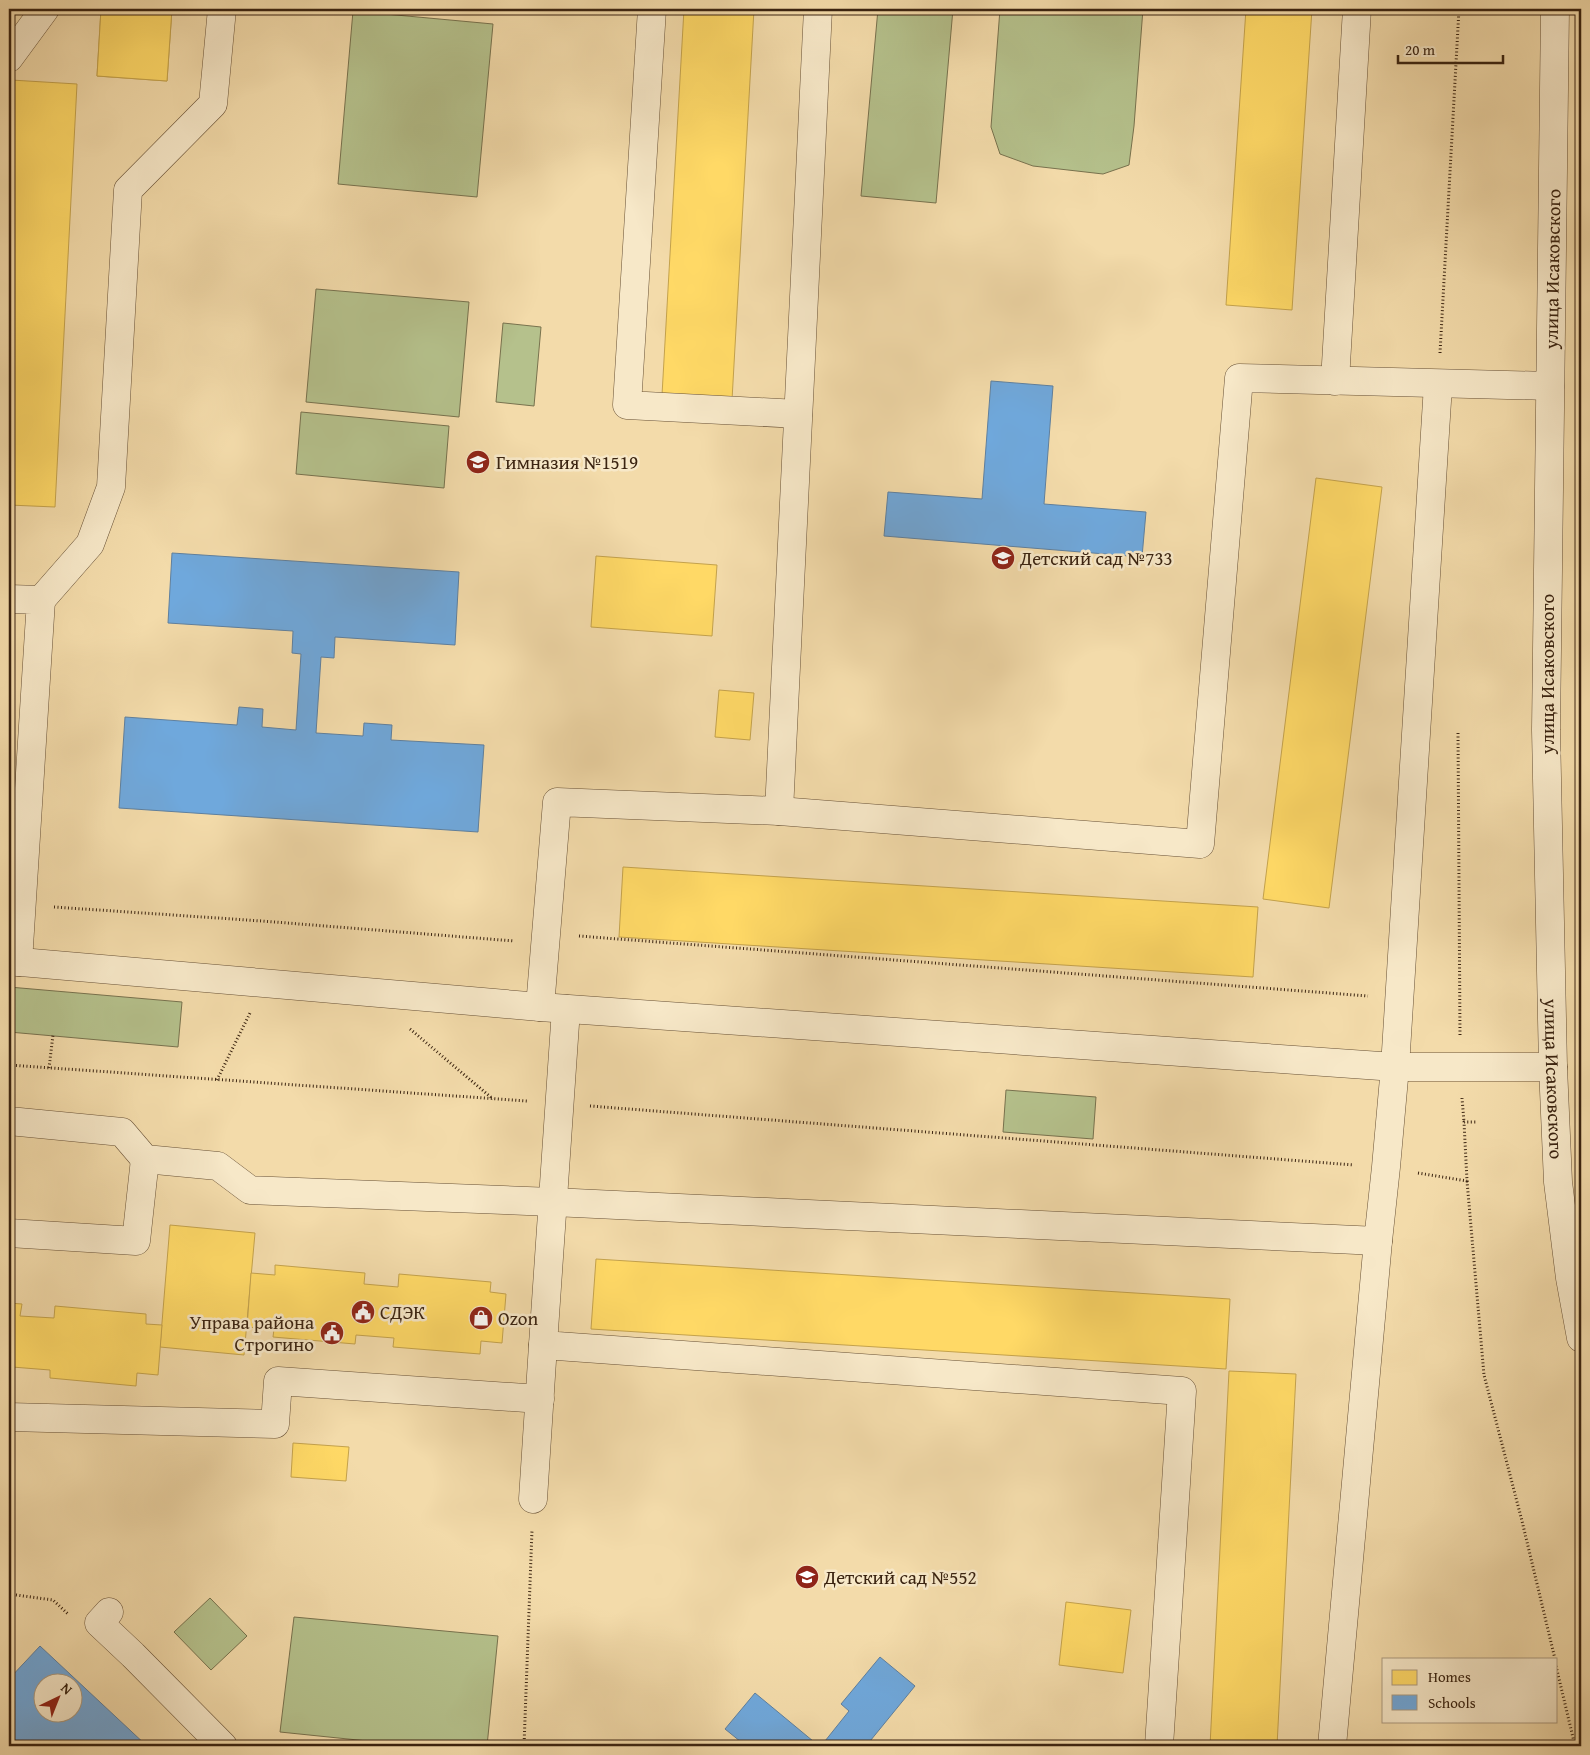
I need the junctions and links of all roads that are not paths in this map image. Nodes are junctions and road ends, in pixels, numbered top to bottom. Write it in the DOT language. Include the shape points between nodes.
graph roads {
  1 [pos="45,9"];
  2 [pos="222,9"];
  3 [pos="652,9"];
  4 [pos="818,9"];
  5 [pos="1357,9"];
  6 [pos="1555,9"];
  7 [pos="9,58"];
  8 [pos="1335,381"];
  9 [pos="1438,385"];
  10 [pos="1550,386"];
  11 [pos="798,414"];
  12 [pos="9,599"];
  13 [pos="41,600"];
  14 [pos="779,810"];
  15 [pos="14,962"];
  16 [pos="553,1008"];
  17 [pos="1553,1066"];
  18 [pos="1395,1067"];
  19 [pos="9,1121"];
  20 [pos="145,1159"];
  21 [pos="553,1202"];
  22 [pos="9,1232"];
  23 [pos="1378,1241"];
  24 [pos="1581,1338"];
  25 [pos="543,1345"];
  26 [pos="540,1399"];
  27 [pos="9,1417"];
  28 [pos="533,1499"];
  29 [pos="109,1612"];
  30 [pos="222,1746"];
  31 [pos="1159,1746"];
  32 [pos="1332,1746"];
  1 -- 7 [label="street"];
  2 -- 13 [label="street" via="213,104 128,190 112,487 90,544"];
  3 -- 11 [label="street" via="627,405"];
  4 -- 11 [label="street"];
  5 -- 8 [label="street"];
  6 -- 10 [label="street, улица Исаковского"];
  8 -- 9 [label="street"];
  8 -- 14 [label="street" via="1239,378 1200,844"];
  9 -- 10 [label="street"];
  9 -- 18 [label="street"];
  10 -- 17 [label="street, улица Исаковского" via="1546,730"];
  11 -- 14 [label="street"];
  12 -- 13 [label="street"];
  13 -- 15 [label="street" via="22,905"];
  14 -- 16 [label="street" via="557,802 545,938"];
  15 -- 16 [label="street"];
  16 -- 18 [label="street"];
  16 -- 21 [label="street" via="560,1104"];
  17 -- 18 [label="street"];
  17 -- 24 [label="street, улица Исаковского" via="1558,1182"];
  18 -- 23 [label="street"];
  19 -- 20 [label="street" via="122,1132"];
  20 -- 21 [label="street" via="218,1166 250,1190"];
  20 -- 22 [label="street" via="136,1242"];
  21 -- 23 [label="street"];
  21 -- 25 [label="street"];
  23 -- 32 [label="street"];
  25 -- 26 [label="street"];
  25 -- 31 [label="street" via="1182,1391"];
  26 -- 27 [label="street" via="278,1381 276,1424"];
  26 -- 28 [label="street"];
  29 -- 30 [label="street" via="99,1624"];
}
